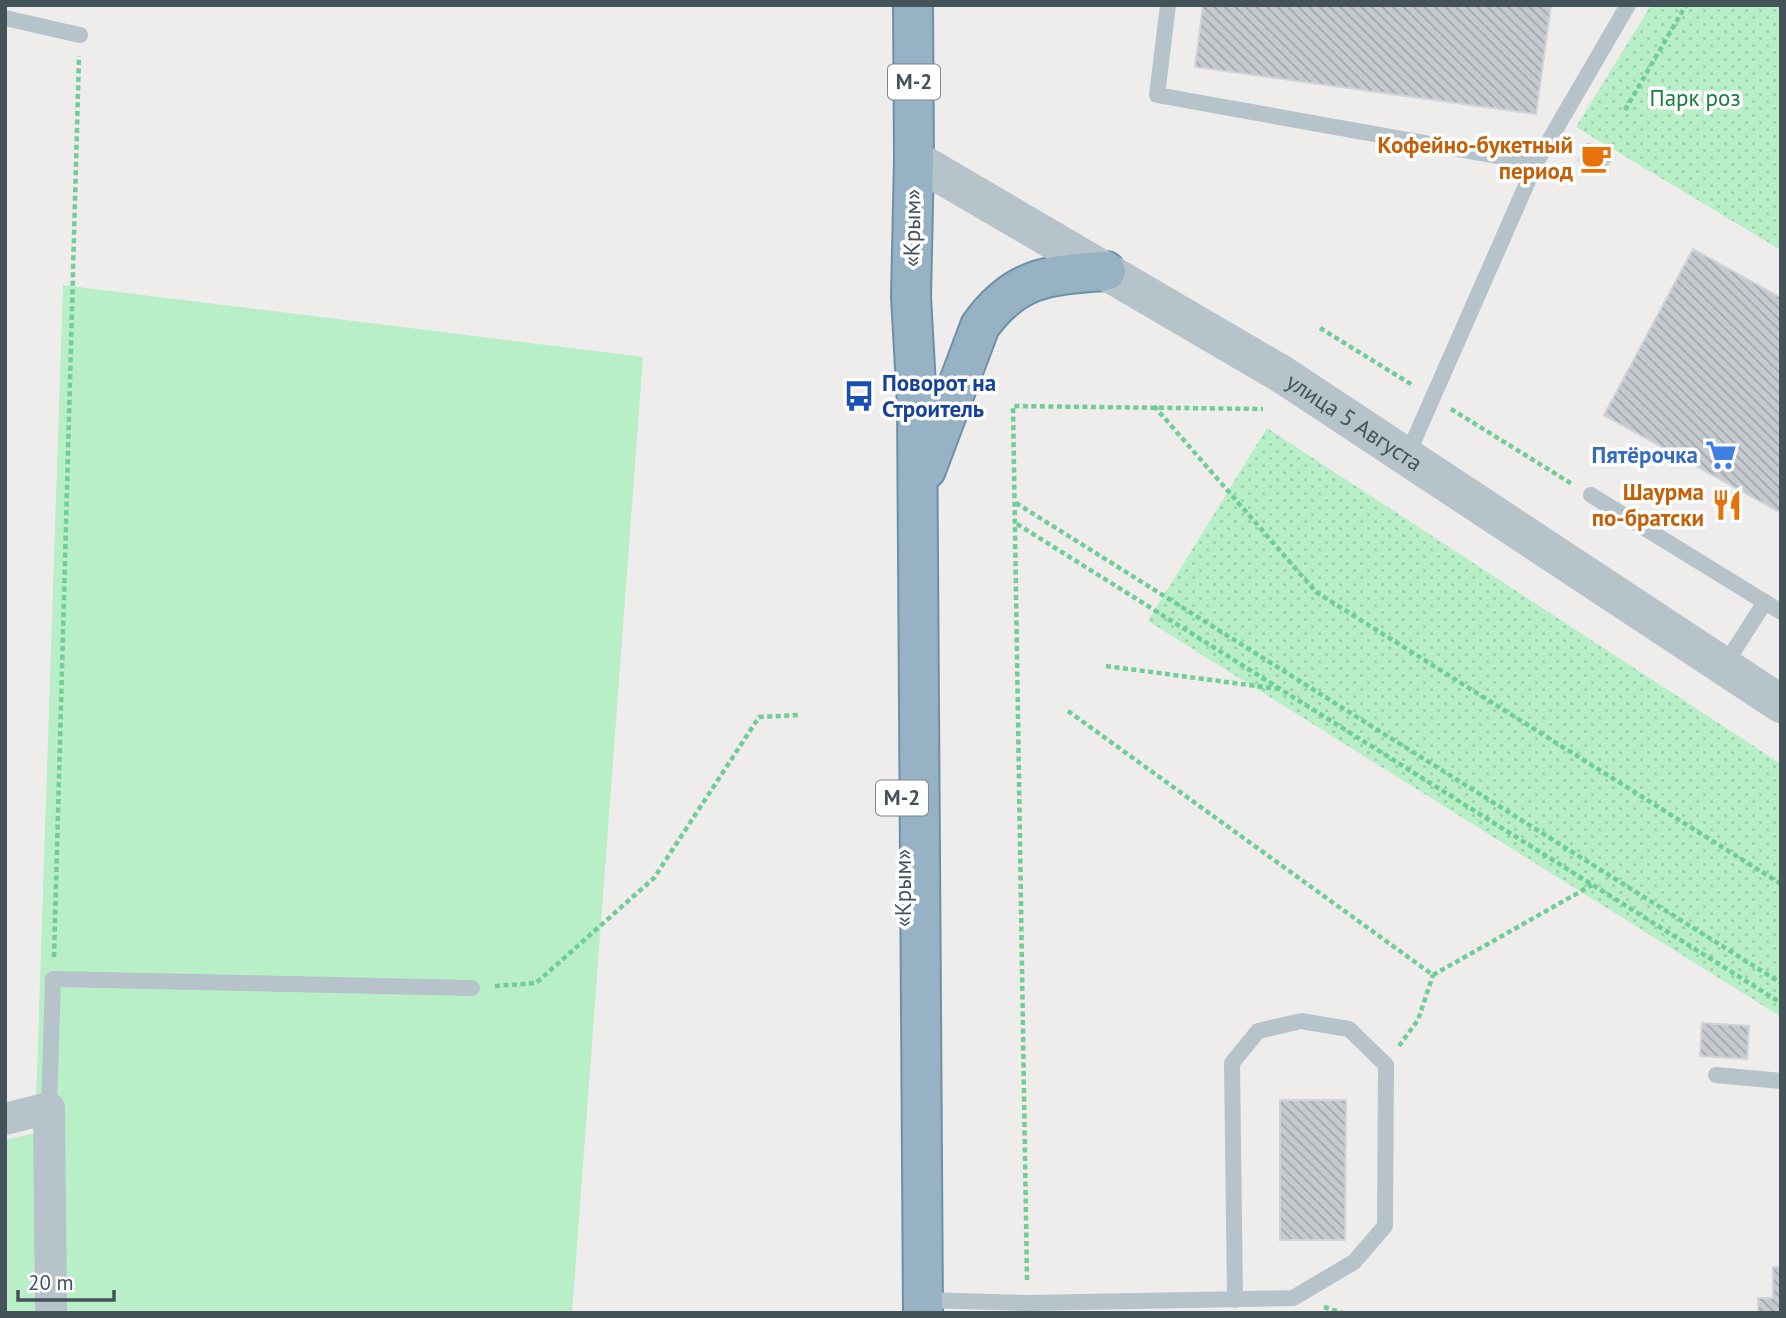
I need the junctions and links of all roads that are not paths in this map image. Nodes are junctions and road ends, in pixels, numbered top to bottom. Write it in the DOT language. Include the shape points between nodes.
graph roads {
  1 [pos="913,5"];
  2 [pos="1168,5"];
  3 [pos="1628,5"];
  4 [pos="5,18"];
  5 [pos="80,35"];
  6 [pos="914,159"];
  7 [pos="1536,163"];
  8 [pos="1106,271"];
  9 [pos="911,297"];
  10 [pos="1407,457"];
  11 [pos="916,495"];
  12 [pos="1591,495"];
  13 [pos="1765,602"];
  14 [pos="1781,612"];
  15 [pos="1724,666"];
  16 [pos="1781,704"];
  17 [pos="472,988"];
  18 [pos="1716,1075"];
  19 [pos="1781,1081"];
  20 [pos="49,1108"];
  21 [pos="5,1119"];
  22 [pos="1235,1300"];
  23 [pos="917,1308"];
  24 [pos="51,1313"];
  1 -- 6 [label="highway, М-2"];
  2 -- 7 [label="lane" via="1157,95"];
  3 -- 7 [label="lane"];
  4 -- 5 [label="lane"];
  6 -- 8 [label="street, улица 5 Августа"];
  6 -- 9 [label="highway, «Крым» / М-2"];
  7 -- 10 [label="lane"];
  8 -- 10 [label="street, улица 5 Августа" via="1283,374"];
  8 -- 11 [label="highway" via="1053,274 1021,287 995,305 976,337"];
  9 -- 11 [label="highway, «Крым» / М-2"];
  9 -- 23 [label="highway, «Крым» / М-2" via="899,403"];
  10 -- 15 [label="street, улица 5 Августа"];
  11 -- 23 [label="highway, «Крым» / М-2"];
  12 -- 13 [label="lane"];
  13 -- 14 [label="lane"];
  13 -- 15 [label="lane"];
  15 -- 16 [label="street, улица 5 Августа"];
  17 -- 20 [label="lane" via="53,979"];
  18 -- 19 [label="lane"];
  20 -- 21 [label="street"];
  20 -- 24 [label="street"];
  22 -- 22 [label="lane" via="1293,1298 1354,1262 1385,1226 1385,1065 1349,1029 1301,1021 1258,1031 1233,1063"];
  22 -- 23 [label="lane"];
}
